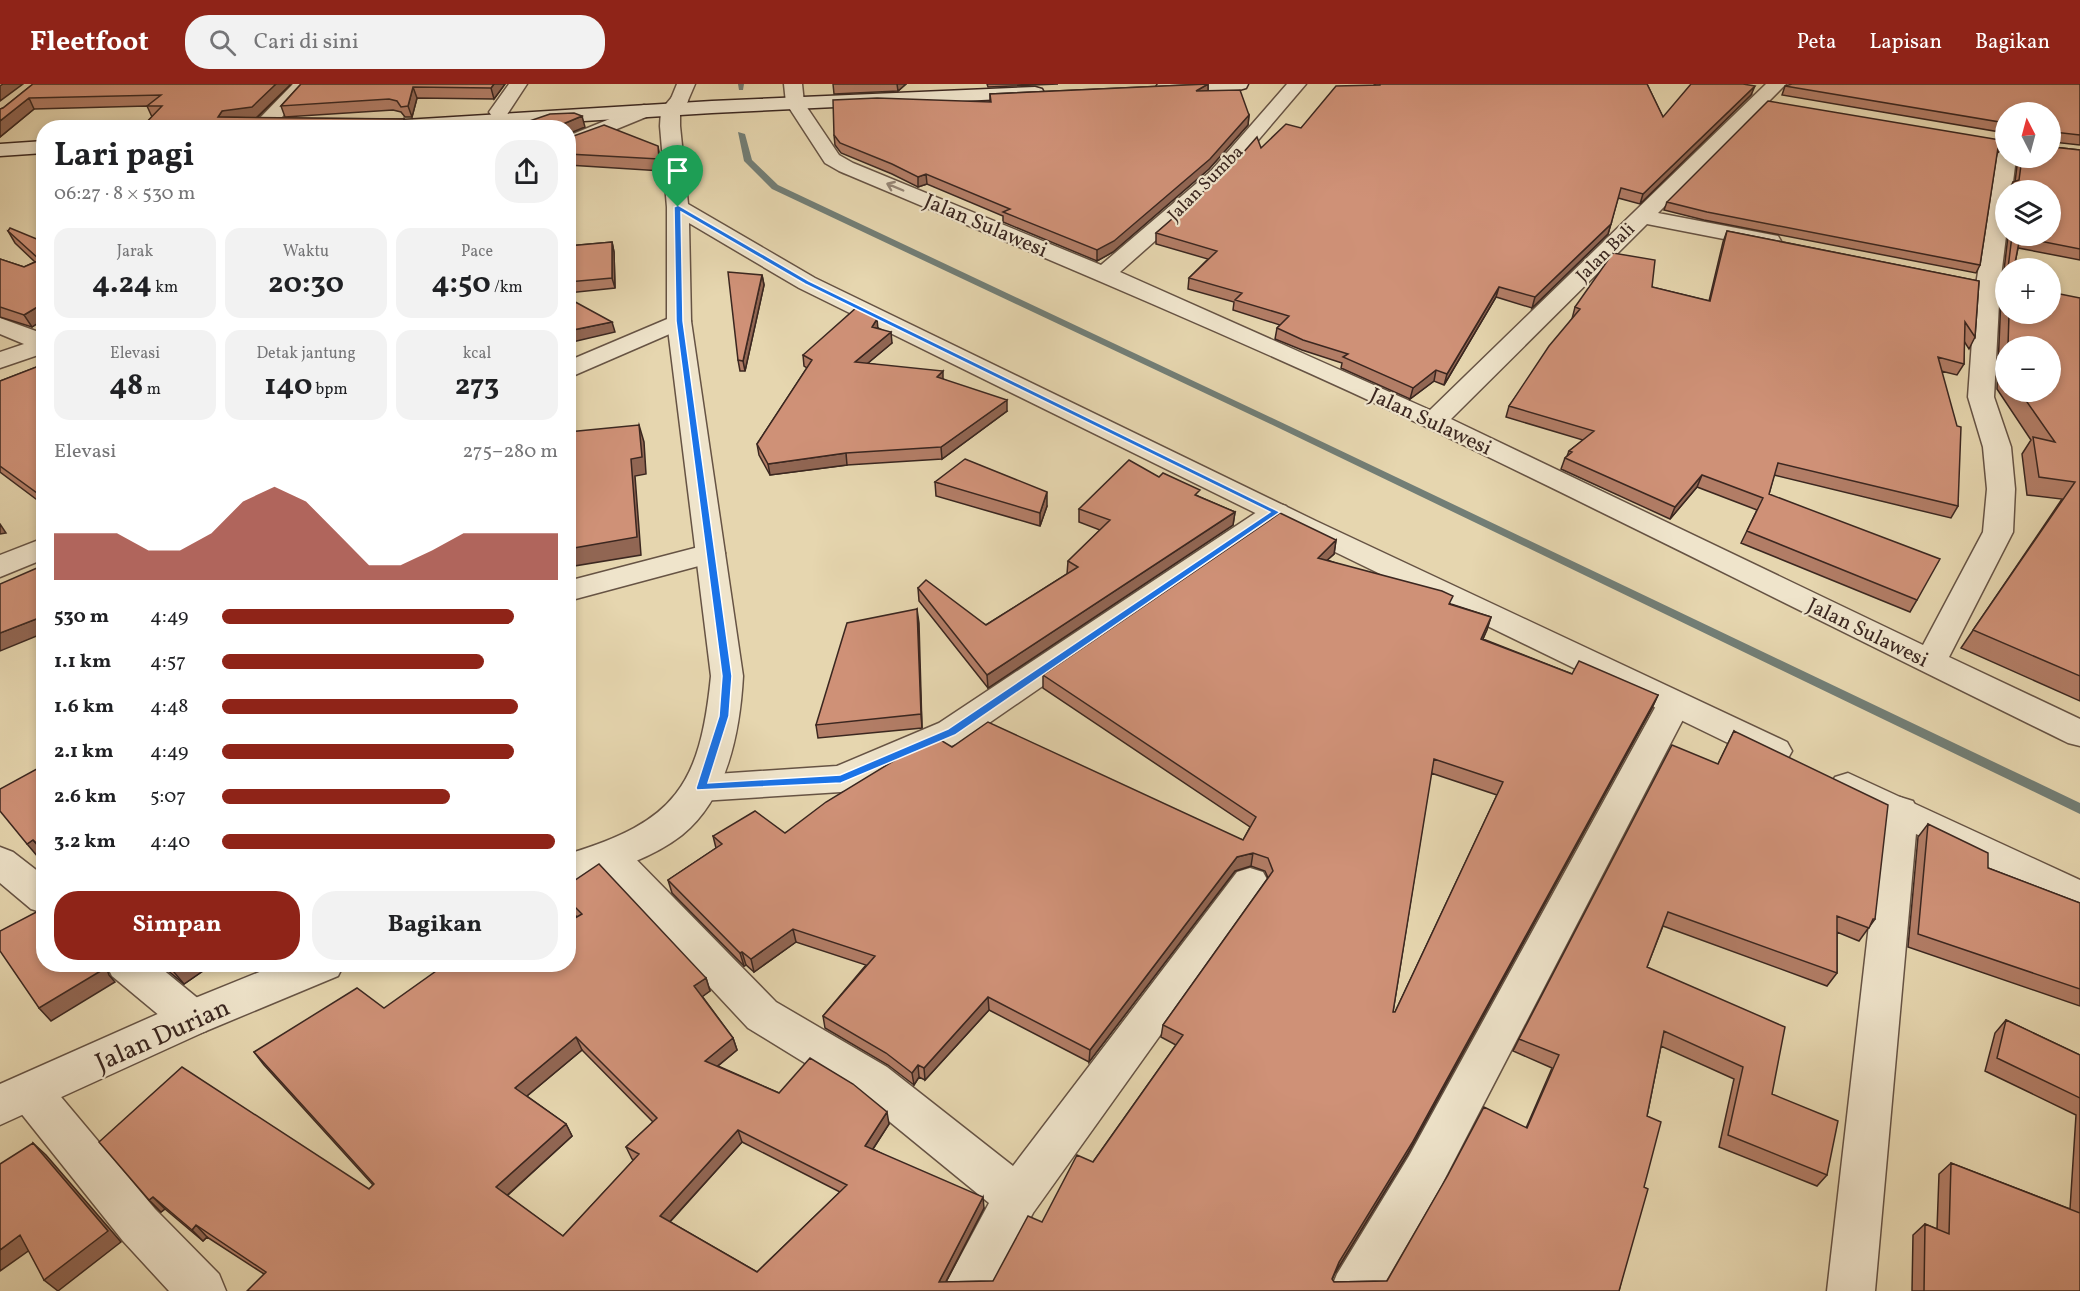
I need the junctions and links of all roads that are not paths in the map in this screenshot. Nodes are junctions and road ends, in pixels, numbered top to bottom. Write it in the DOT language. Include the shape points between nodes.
graph roads {
  1 [pos="303,84"];
  2 [pos="518,84"];
  3 [pos="1021,84"];
  4 [pos="1239,84"];
  5 [pos="1297,84"];
  6 [pos="1146,88"];
  7 [pos="1052,92"];
  8 [pos="1775,96"];
  9 [pos="785,97"];
  10 [pos="670,101"];
  11 [pos="499,112"];
  12 [pos="269,120"];
  13 [pos="410,120"];
  14 [pos="418,120"];
  15 [pos="36,139"];
  16 [pos="576,140"];
  17 [pos="0,141"];
  18 [pos="36,148"];
  19 [pos="0,150"];
  20 [pos="1999,168"];
  21 [pos="678,207"];
  22 [pos="1642,216"];
  23 [pos="1792,246"];
  24 [pos="1104,274"];
  25 [pos="1986,285"];
  26 [pos="679,321"];
  27 [pos="0,325"];
  28 [pos="36,341"];
  29 [pos="36,347"];
  30 [pos="0,360"];
  31 [pos="576,367"];
  32 [pos="1434,421"];
  33 [pos="1276,512"];
  34 [pos="36,551"];
  35 [pos="710,553"];
  36 [pos="0,567"];
  37 [pos="576,589"];
  38 [pos="1930,662"];
  39 [pos="1674,704"];
  40 [pos="2080,734"];
  41 [pos="701,788"];
  42 [pos="1900,810"];
  43 [pos="610,856"];
  44 [pos="0,862"];
  45 [pos="576,867"];
  46 [pos="1250,883"];
  47 [pos="36,891"];
  48 [pos="2080,897"];
  49 [pos="136,972"];
  50 [pos="304,972"];
  51 [pos="192,1018"];
  52 [pos="15,1099"];
  53 [pos="1017,1197"];
  54 [pos="202,1291"];
  55 [pos="966,1291"];
  56 [pos="1354,1291"];
  57 [pos="1851,1291"];
  1 -- 12 [label="street"];
  2 -- 11 [label="street"];
  3 -- 9 [label="street"];
  4 -- 6 [label="street"];
  5 -- 24 [label="street, Jalan Sumba" via="1218,175"];
  7 -- 9 [label="street"];
  8 -- 22 [label="street, Jalan Bali"];
  9 -- 10 [label="street" via="711,103"];
  24 -- 9 [label="street, Jalan Sulawesi, one-way" via="832,159"];
  10 -- 11 [label="street"];
  10 -- 14 [label="street"];
  10 -- 16 [label="street"];
  10 -- 21 [label="street"];
  11 -- 13 [label="street"];
  15 -- 17 [label="street"];
  18 -- 19 [label="street"];
  20 -- 25 [label="street"];
  21 -- 26 [label="street"];
  21 -- 33 [label="street" via="807,283"];
  22 -- 23 [label="street"];
  22 -- 32 [label="street, Jalan Bali"];
  24 -- 32 [label="street, Jalan Sulawesi"];
  25 -- 38 [label="street" via="1981,397 1997,447 2001,489 1998,532"];
  26 -- 31 [label="street"];
  26 -- 35 [label="street"];
  27 -- 28 [label="street"];
  29 -- 30 [label="street"];
  32 -- 38 [label="street, Jalan Sulawesi"];
  33 -- 39 [label="street"];
  33 -- 41 [label="street" via="951,732 841,779"];
  34 -- 36 [label="street"];
  35 -- 37 [label="street"];
  35 -- 41 [label="street" via="727,676 724,716"];
  38 -- 40 [label="street, Jalan Sulawesi"];
  39 -- 42 [label="street"];
  39 -- 56 [label="street" via="1425,1171"];
  41 -- 43 [label="street" via="678,817 658,832"];
  42 -- 48 [label="street"];
  42 -- 57 [label="street"];
  43 -- 45 [label="street"];
  43 -- 53 [label="street" via="762,1015 872,1081"];
  44 -- 47 [label="street"];
  46 -- 53 [label="street"];
  49 -- 51 [label="street"];
  50 -- 51 [label="street, Jalan Durian"];
  51 -- 52 [label="street, Jalan Durian"];
  52 -- 54 [label="street"];
  53 -- 55 [label="street"];
}
